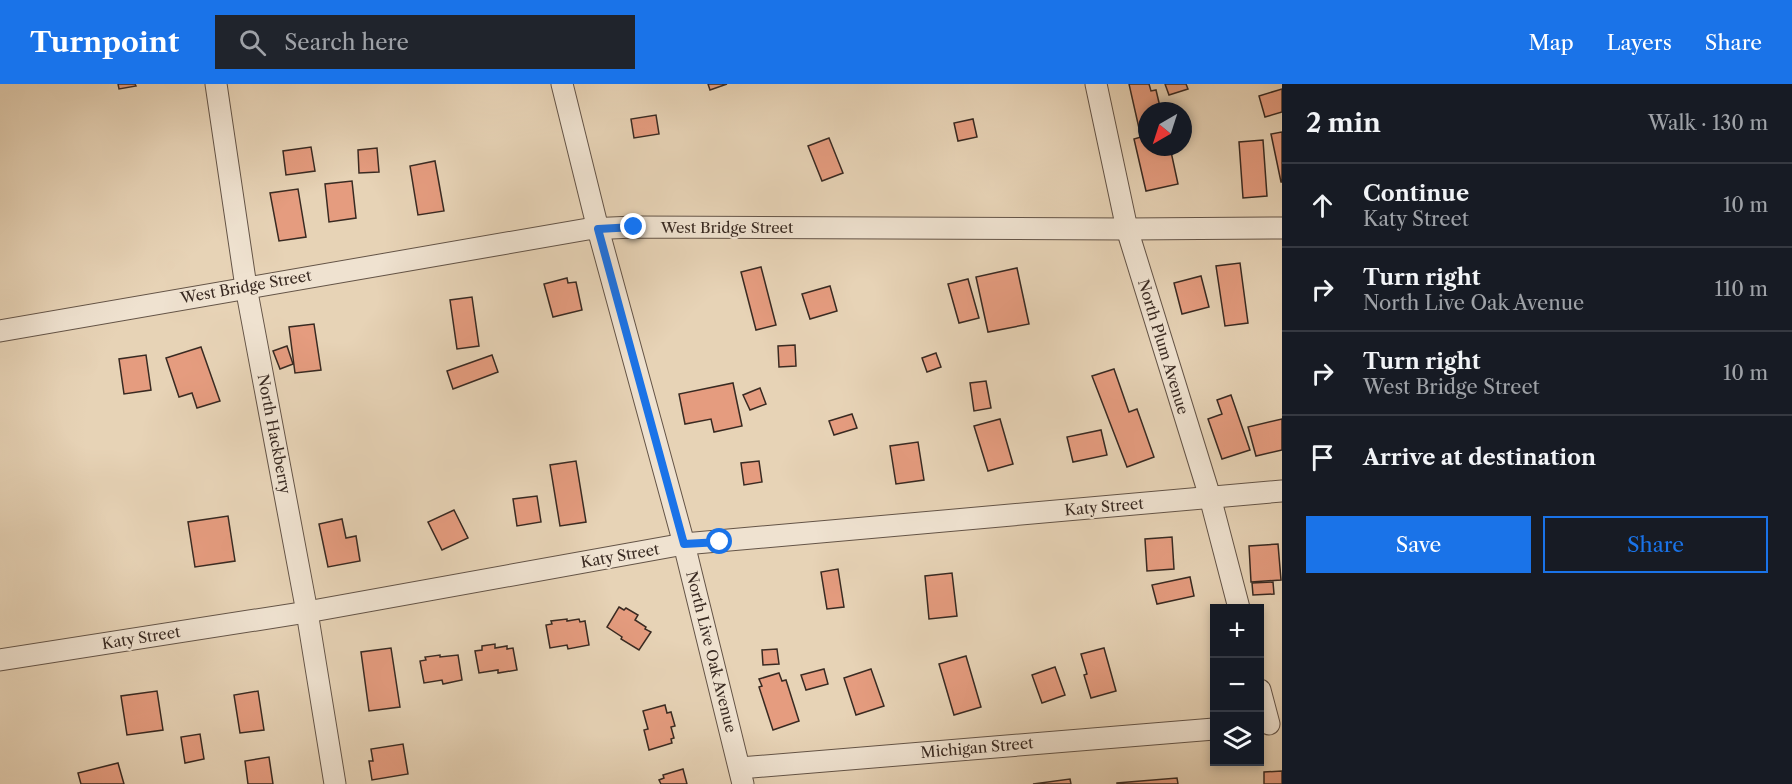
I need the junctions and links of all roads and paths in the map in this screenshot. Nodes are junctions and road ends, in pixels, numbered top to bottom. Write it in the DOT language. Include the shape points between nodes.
graph roads {
  1 [pos="216,84"];
  2 [pos="562,84"];
  3 [pos="1096,84"];
  4 [pos="1282,228"];
  5 [pos="598,229"];
  6 [pos="1127,229"];
  7 [pos="246,287"];
  8 [pos="0,331"];
  9 [pos="1282,491"];
  10 [pos="1210,497"];
  11 [pos="684,544"];
  12 [pos="1238,604"];
  13 [pos="307,612"];
  14 [pos="0,660"];
  15 [pos="1264,704"];
  16 [pos="1270,725"];
  17 [pos="1210,729"];
  18 [pos="742,776"];
  19 [pos="335,784"];
  20 [pos="756,784"];
  1 -- 7 [label="street, North Hackberry"];
  2 -- 5 [label="street, North Live Oak Avenue"];
  3 -- 6 [label="street, North Plum Avenue"];
  4 -- 6 [label="street, West Bridge Street"];
  5 -- 6 [label="street, West Bridge Street"];
  5 -- 7 [label="street, West Bridge Street"];
  5 -- 11 [label="street, North Live Oak Avenue"];
  6 -- 10 [label="street, North Plum Avenue"];
  7 -- 8 [label="street, West Bridge Street"];
  7 -- 13 [label="street, North Hackberry"];
  9 -- 10 [label="street, Katy Street"];
  10 -- 11 [label="street, Katy Street"];
  10 -- 12 [label="street, North Plum Avenue"];
  11 -- 13 [label="street, Katy Street"];
  11 -- 18 [label="street, North Live Oak Avenue"];
  13 -- 14 [label="street, Katy Street"];
  13 -- 19 [label="street, North Hackberry"];
  15 -- 16 [label="street"];
  17 -- 18 [label="street, Michigan Street"];
  18 -- 20 [label="street"];
}
